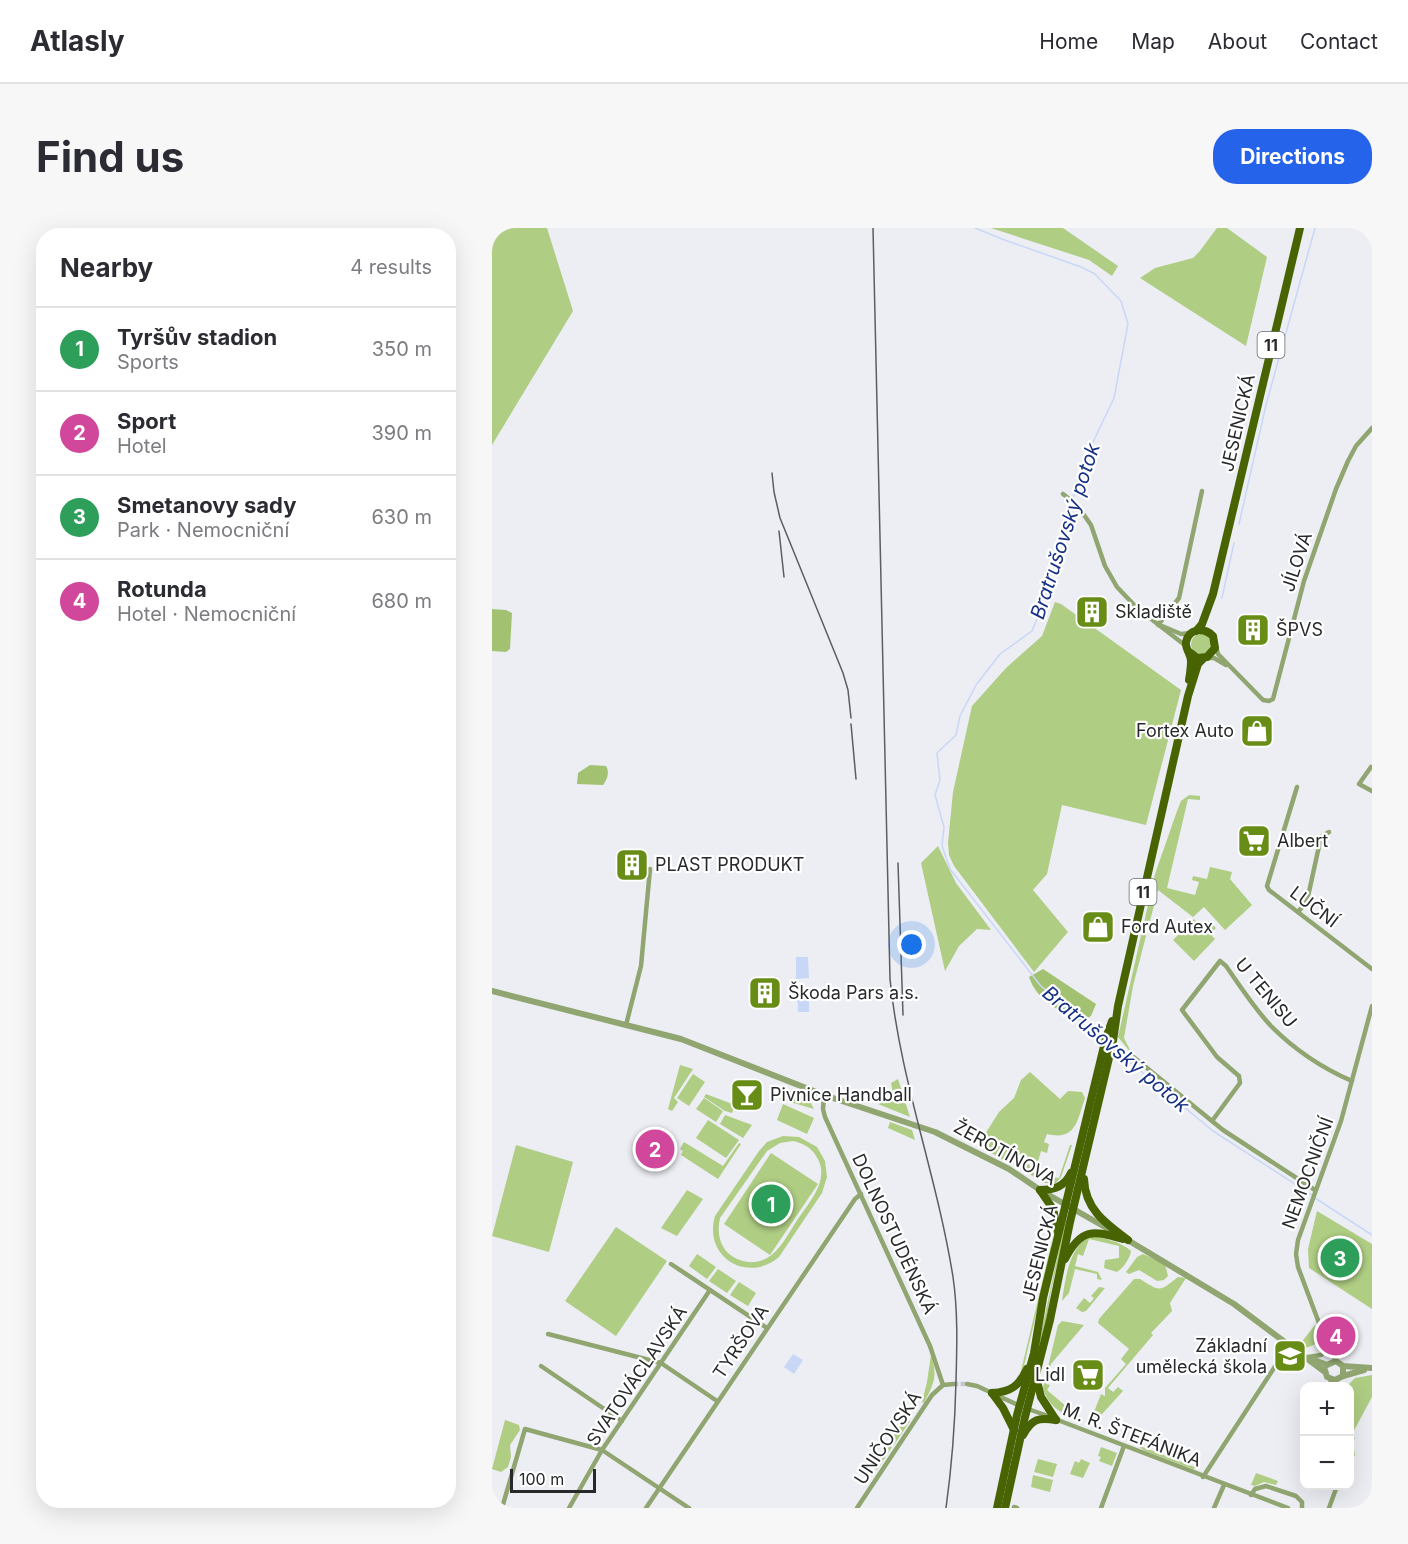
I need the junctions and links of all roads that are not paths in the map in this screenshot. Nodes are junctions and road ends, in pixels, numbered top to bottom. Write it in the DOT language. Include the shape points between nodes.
graph roads {
  1 [pos="1298,228"];
  2 [pos="1372,428"];
  3 [pos="1202,491"];
  4 [pos="1066,496"];
  5 [pos="1213,594"];
  6 [pos="1158,625"];
  7 [pos="1194,631"];
  8 [pos="1213,636"];
  9 [pos="1215,645"];
  10 [pos="1187,650"];
  11 [pos="1204,658"];
  12 [pos="1236,672"];
  13 [pos="1188,696"];
  14 [pos="1371,767"];
  15 [pos="1297,787"];
  16 [pos="1372,790"];
  17 [pos="1329,832"];
  18 [pos="650,869"];
  19 [pos="1299,912"];
  20 [pos="1372,969"];
  21 [pos="492,991"];
  22 [pos="1372,1006"];
  23 [pos="626,1025"];
  24 [pos="1131,1055"];
  25 [pos="1352,1082"];
  26 [pos="824,1095"];
  27 [pos="1212,1121"];
  28 [pos="1080,1165"];
  29 [pos="1041,1190"];
  30 [pos="861,1194"];
  31 [pos="1314,1194"];
  32 [pos="1070,1207"];
  33 [pos="1059,1236"];
  34 [pos="1128,1240"];
  35 [pos="671,1264"];
  36 [pos="1060,1267"];
  37 [pos="710,1290"];
  38 [pos="767,1328"];
  39 [pos="548,1334"];
  40 [pos="1289,1345"];
  41 [pos="1328,1347"];
  42 [pos="1034,1353"];
  43 [pos="1306,1357"];
  44 [pos="661,1363"];
  45 [pos="1330,1365"];
  46 [pos="541,1366"];
  47 [pos="1343,1366"];
  48 [pos="1371,1368"];
  49 [pos="1036,1377"];
  50 [pos="1342,1377"];
  51 [pos="1330,1379"];
  52 [pos="1331,1382"];
  53 [pos="1340,1382"];
  54 [pos="954,1384"];
  55 [pos="967,1384"];
  56 [pos="943,1385"];
  57 [pos="992,1393"];
  58 [pos="717,1401"];
  59 [pos="1024,1407"];
  60 [pos="1056,1419"];
  61 [pos="622,1421"];
  62 [pos="1014,1430"];
  63 [pos="1019,1443"];
  64 [pos="1124,1446"];
  65 [pos="602,1450"];
  66 [pos="1203,1477"];
  67 [pos="1224,1485"];
  68 [pos="659,1488"];
  69 [pos="1335,1490"];
  70 [pos="1251,1495"];
  71 [pos="502,1508"];
  72 [pos="569,1508"];
  73 [pos="646,1508"];
  74 [pos="689,1508"];
  75 [pos="857,1508"];
  76 [pos="997,1508"];
  77 [pos="1005,1508"];
  78 [pos="1101,1508"];
  79 [pos="1214,1508"];
  80 [pos="1288,1508"];
  81 [pos="1302,1508"];
  82 [pos="1329,1508"];
  1 -- 5 [label="main road, JESENICKÁ / 11"];
  2 -- 12 [label="street, JÍLOVÁ" via="1356,446 1336,489 1304,581 1273,699 1263,700"];
  3 -- 6 [label="street" via="1179,598"];
  4 -- 6 [label="street" via="1091,525 1110,578 1128,601"];
  5 -- 7 [label="main road, JESENICKÁ / 11" via="1202,624"];
  5 -- 8 [label="main road, JESENICKÁ / 11" via="1209,625"];
  6 -- 7 [label="street" via="1184,635"];
  6 -- 10 [label="street"];
  7 -- 8 [label="main road" via="1204,630"];
  7 -- 10 [label="main road, JESENICKÁ / 11" via="1187,641"];
  8 -- 9 [label="main road, JESENICKÁ / 11"];
  9 -- 11 [label="main road, JESENICKÁ / 11"];
  9 -- 12 [label="street, JÍLOVÁ" via="1218,654"];
  10 -- 11 [label="main road"];
  10 -- 13 [label="main road, JESENICKÁ / 11" via="1191,660"];
  11 -- 12 [label="street, JÍLOVÁ" via="1214,658"];
  11 -- 13 [label="main road, JESENICKÁ / 11" via="1198,664"];
  13 -- 28 [label="main road, JESENICKÁ / 11"];
  14 -- 16 [label="street" via="1359,784"];
  15 -- 19 [label="street, LUČNÍ" via="1267,886"];
  17 -- 19 [label="street" via="1321,837 1307,901"];
  18 -- 23 [label="street" via="641,966"];
  19 -- 20 [label="street, LUČNÍ"];
  21 -- 23 [label="street, ŽEROTÍNOVA"];
  22 -- 25 [label="street, NEMOCNIČNÍ"];
  23 -- 26 [label="street, ŽEROTÍNOVA" via="681,1039"];
  24 -- 27 [label="street"];
  25 -- 27 [label="street, U TENISU" via="1331,1072 1271,1026 1220,961 1182,1010 1217,1057 1239,1076 1240,1083"];
  25 -- 31 [label="street, NEMOCNIČNÍ"];
  26 -- 29 [label="street, ŽEROTÍNOVA" via="944,1135"];
  26 -- 30 [label="street, DOLNOSTUDÉNSKÁ" via="825,1117"];
  27 -- 31 [label="street"];
  28 -- 29 [label="main road" via="1061,1186"];
  28 -- 32 [label="main road, JESENICKÁ / 11"];
  28 -- 34 [label="main road" via="1091,1207"];
  29 -- 32 [label="street, ŽEROTÍNOVA"];
  29 -- 33 [label="main road" via="1053,1209"];
  30 -- 38 [label="street, TYRŠOVA"];
  30 -- 56 [label="street, DOLNOSTUDÉNSKÁ" via="930,1346"];
  31 -- 41 [label="street, NEMOCNIČNÍ" via="1296,1254"];
  32 -- 33 [label="main road, JESENICKÁ / 11"];
  32 -- 34 [label="street, ŽEROTÍNOVA"];
  32 -- 36 [label="main road, JESENICKÁ / 11"];
  33 -- 42 [label="main road, JESENICKÁ / 11"];
  34 -- 36 [label="main road" via="1102,1232 1084,1234"];
  34 -- 40 [label="street, ŽEROTÍNOVA" via="1234,1304"];
  35 -- 37 [label="street"];
  36 -- 49 [label="main road, JESENICKÁ / 11"];
  37 -- 38 [label="street"];
  37 -- 44 [label="street, SVATOVÁCLAVSKÁ"];
  38 -- 58 [label="street, TYRŠOVA"];
  39 -- 44 [label="street"];
  40 -- 43 [label="street, ŽEROTÍNOVA"];
  40 -- 66 [label="street"];
  41 -- 43 [label="street" via="1322,1355"];
  41 -- 45 [label="street, NEMOCNIČNÍ"];
  42 -- 57 [label="main road" via="1017,1385"];
  42 -- 59 [label="main road, JESENICKÁ / 11"];
  43 -- 45 [label="street, ŽEROTÍNOVA"];
  44 -- 58 [label="street"];
  44 -- 61 [label="street, SVATOVÁCLAVSKÁ"];
  45 -- 47 [label="street, ŽEROTÍNOVA"];
  45 -- 51 [label="street"];
  46 -- 61 [label="street"];
  47 -- 48 [label="street"];
  47 -- 50 [label="street"];
  48 -- 50 [label="street"];
  49 -- 59 [label="main road, JESENICKÁ / 11"];
  49 -- 60 [label="main road" via="1041,1397"];
  50 -- 51 [label="street"];
  50 -- 53 [label="street"];
  51 -- 52 [label="street"];
  54 -- 56 [label="street"];
  55 -- 57 [label="street, M. R. ŠTEFÁNIKA"];
  56 -- 75 [label="street, UNIČOVSKÁ" via="932,1395"];
  57 -- 59 [label="street, M. R. ŠTEFÁNIKA"];
  57 -- 62 [label="main road"];
  58 -- 68 [label="street, TYRŠOVA"];
  59 -- 60 [label="street, M. R. ŠTEFÁNIKA"];
  59 -- 62 [label="main road, JESENICKÁ / 11"];
  59 -- 63 [label="main road, JESENICKÁ / 11"];
  60 -- 63 [label="main road" via="1032,1421"];
  60 -- 64 [label="street, M. R. ŠTEFÁNIKA"];
  61 -- 65 [label="street, SVATOVÁCLAVSKÁ"];
  62 -- 76 [label="main road, JESENICKÁ / 11"];
  63 -- 77 [label="main road, JESENICKÁ / 11"];
  64 -- 66 [label="street, M. R. ŠTEFÁNIKA"];
  64 -- 78 [label="street"];
  65 -- 68 [label="street"];
  65 -- 71 [label="street" via="525,1429"];
  65 -- 72 [label="street, SVATOVÁCLAVSKÁ"];
  66 -- 67 [label="street, M. R. ŠTEFÁNIKA"];
  67 -- 70 [label="street, M. R. ŠTEFÁNIKA"];
  67 -- 79 [label="street"];
  68 -- 73 [label="street, TYRŠOVA"];
  68 -- 74 [label="street"];
  69 -- 82 [label="street"];
  70 -- 80 [label="street, M. R. ŠTEFÁNIKA"];
  70 -- 81 [label="street" via="1255,1489 1266,1486 1296,1496"];
}
